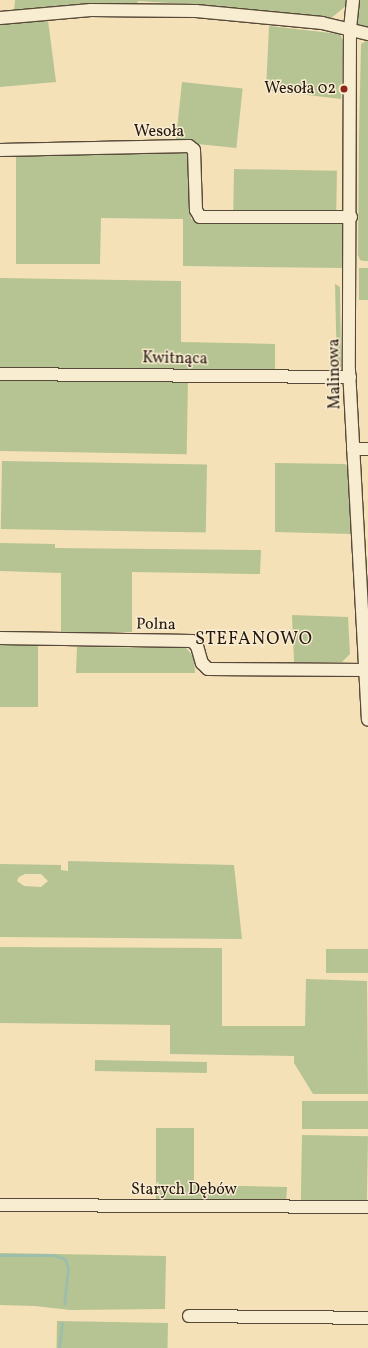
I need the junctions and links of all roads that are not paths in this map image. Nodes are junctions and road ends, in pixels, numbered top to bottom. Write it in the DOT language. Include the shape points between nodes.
graph roads {
  1 [pos="353,0"];
  2 [pos="0,18"];
  3 [pos="350,27"];
  4 [pos="368,34"];
  5 [pos="0,150"];
  6 [pos="351,217"];
  7 [pos="0,374"];
  8 [pos="350,377"];
  9 [pos="353,448"];
  10 [pos="368,449"];
  11 [pos="0,638"];
  12 [pos="366,670"];
  13 [pos="368,719"];
  14 [pos="0,1205"];
  15 [pos="368,1207"];
  16 [pos="189,1316"];
  17 [pos="368,1318"];
  1 -- 3 [label="street, Malinowa"];
  2 -- 3 [label="street" via="91,10 196,11"];
  3 -- 4 [label="street"];
  3 -- 6 [label="street, Malinowa"];
  5 -- 6 [label="street, Wesoła" via="189,146 194,150 196,210 200,217"];
  6 -- 8 [label="street, Malinowa"];
  7 -- 8 [label="street, Kwitnąca"];
  8 -- 9 [label="street, Malinowa"];
  9 -- 10 [label="street"];
  9 -- 12 [label="street, Malinowa"];
  11 -- 12 [label="street, Polna" via="192,641 197,646 202,663 208,669"];
  12 -- 13 [label="street, Malinowa"];
  14 -- 15 [label="street, Starych Dębów"];
  16 -- 17 [label="street"];
}
